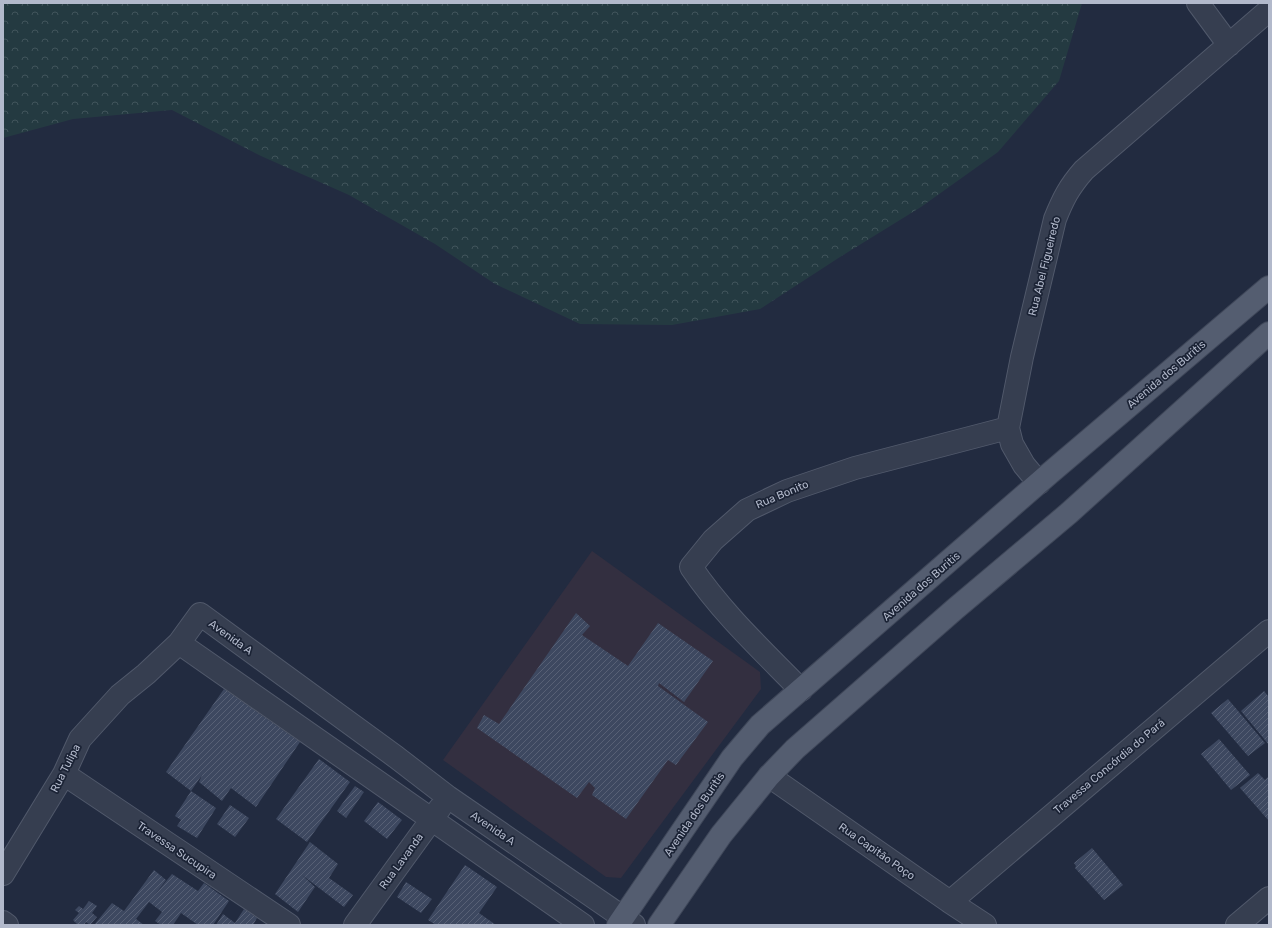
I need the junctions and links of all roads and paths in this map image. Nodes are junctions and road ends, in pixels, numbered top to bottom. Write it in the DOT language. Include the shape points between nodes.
graph roads {
  1 [pos="1198,3"];
  2 [pos="1269,10"];
  3 [pos="1229,45"];
  4 [pos="1269,287"];
  5 [pos="1269,334"];
  6 [pos="1008,428"];
  7 [pos="1040,483"];
  8 [pos="1269,631"];
  9 [pos="179,643"];
  10 [pos="801,690"];
  11 [pos="64,774"];
  12 [pos="769,776"];
  13 [pos="448,798"];
  14 [pos="432,819"];
  15 [pos="3,874"];
  16 [pos="1269,898"];
  17 [pos="950,902"];
  18 [pos="3,922"];
  19 [pos="625,922"];
  20 [pos="7,925"];
  21 [pos="289,925"];
  22 [pos="355,925"];
  23 [pos="583,925"];
  24 [pos="659,925"];
  25 [pos="985,925"];
  26 [pos="1237,925"];
  1 -- 3 [label="street"];
  2 -- 3 [label="street, Rua Abel Figueiredo"];
  3 -- 6 [label="street, Rua Abel Figueiredo" via="1084,170 1070,186 1055,219"];
  4 -- 7 [label="main road, Avenida dos Buritis"];
  5 -- 12 [label="main road" via="1069,513 794,749"];
  6 -- 7 [label="street, Rua Abel Figueiredo" via="1012,444"];
  6 -- 10 [label="street, Rua Bonito" via="855,468 787,491 747,510 713,540 691,567 714,599 747,636"];
  7 -- 10 [label="main road, Avenida dos Buritis"];
  8 -- 17 [label="street, Travessa Concórdia do Pará"];
  9 -- 11 [label="street, Rua Tulipa" via="120,694 80,740"];
  9 -- 13 [label="street, Avenida A" via="200,614"];
  9 -- 14 [label="street"];
  10 -- 19 [label="main road, Avenida dos Buritis" via="760,725 732,758"];
  11 -- 15 [label="street, Rua Tulipa"];
  11 -- 21 [label="street, Travessa Sucupira"];
  12 -- 17 [label="street, Rua Capitão Poço"];
  12 -- 24 [label="main road" via="721,835"];
  13 -- 14 [label="street, Rua Lavanda"];
  13 -- 19 [label="street, Avenida A"];
  14 -- 22 [label="street, Rua Lavanda"];
  14 -- 23 [label="street"];
  16 -- 26 [label="street"];
  17 -- 25 [label="street, Rua Capitão Poço"];
  18 -- 20 [label="street"];
}
